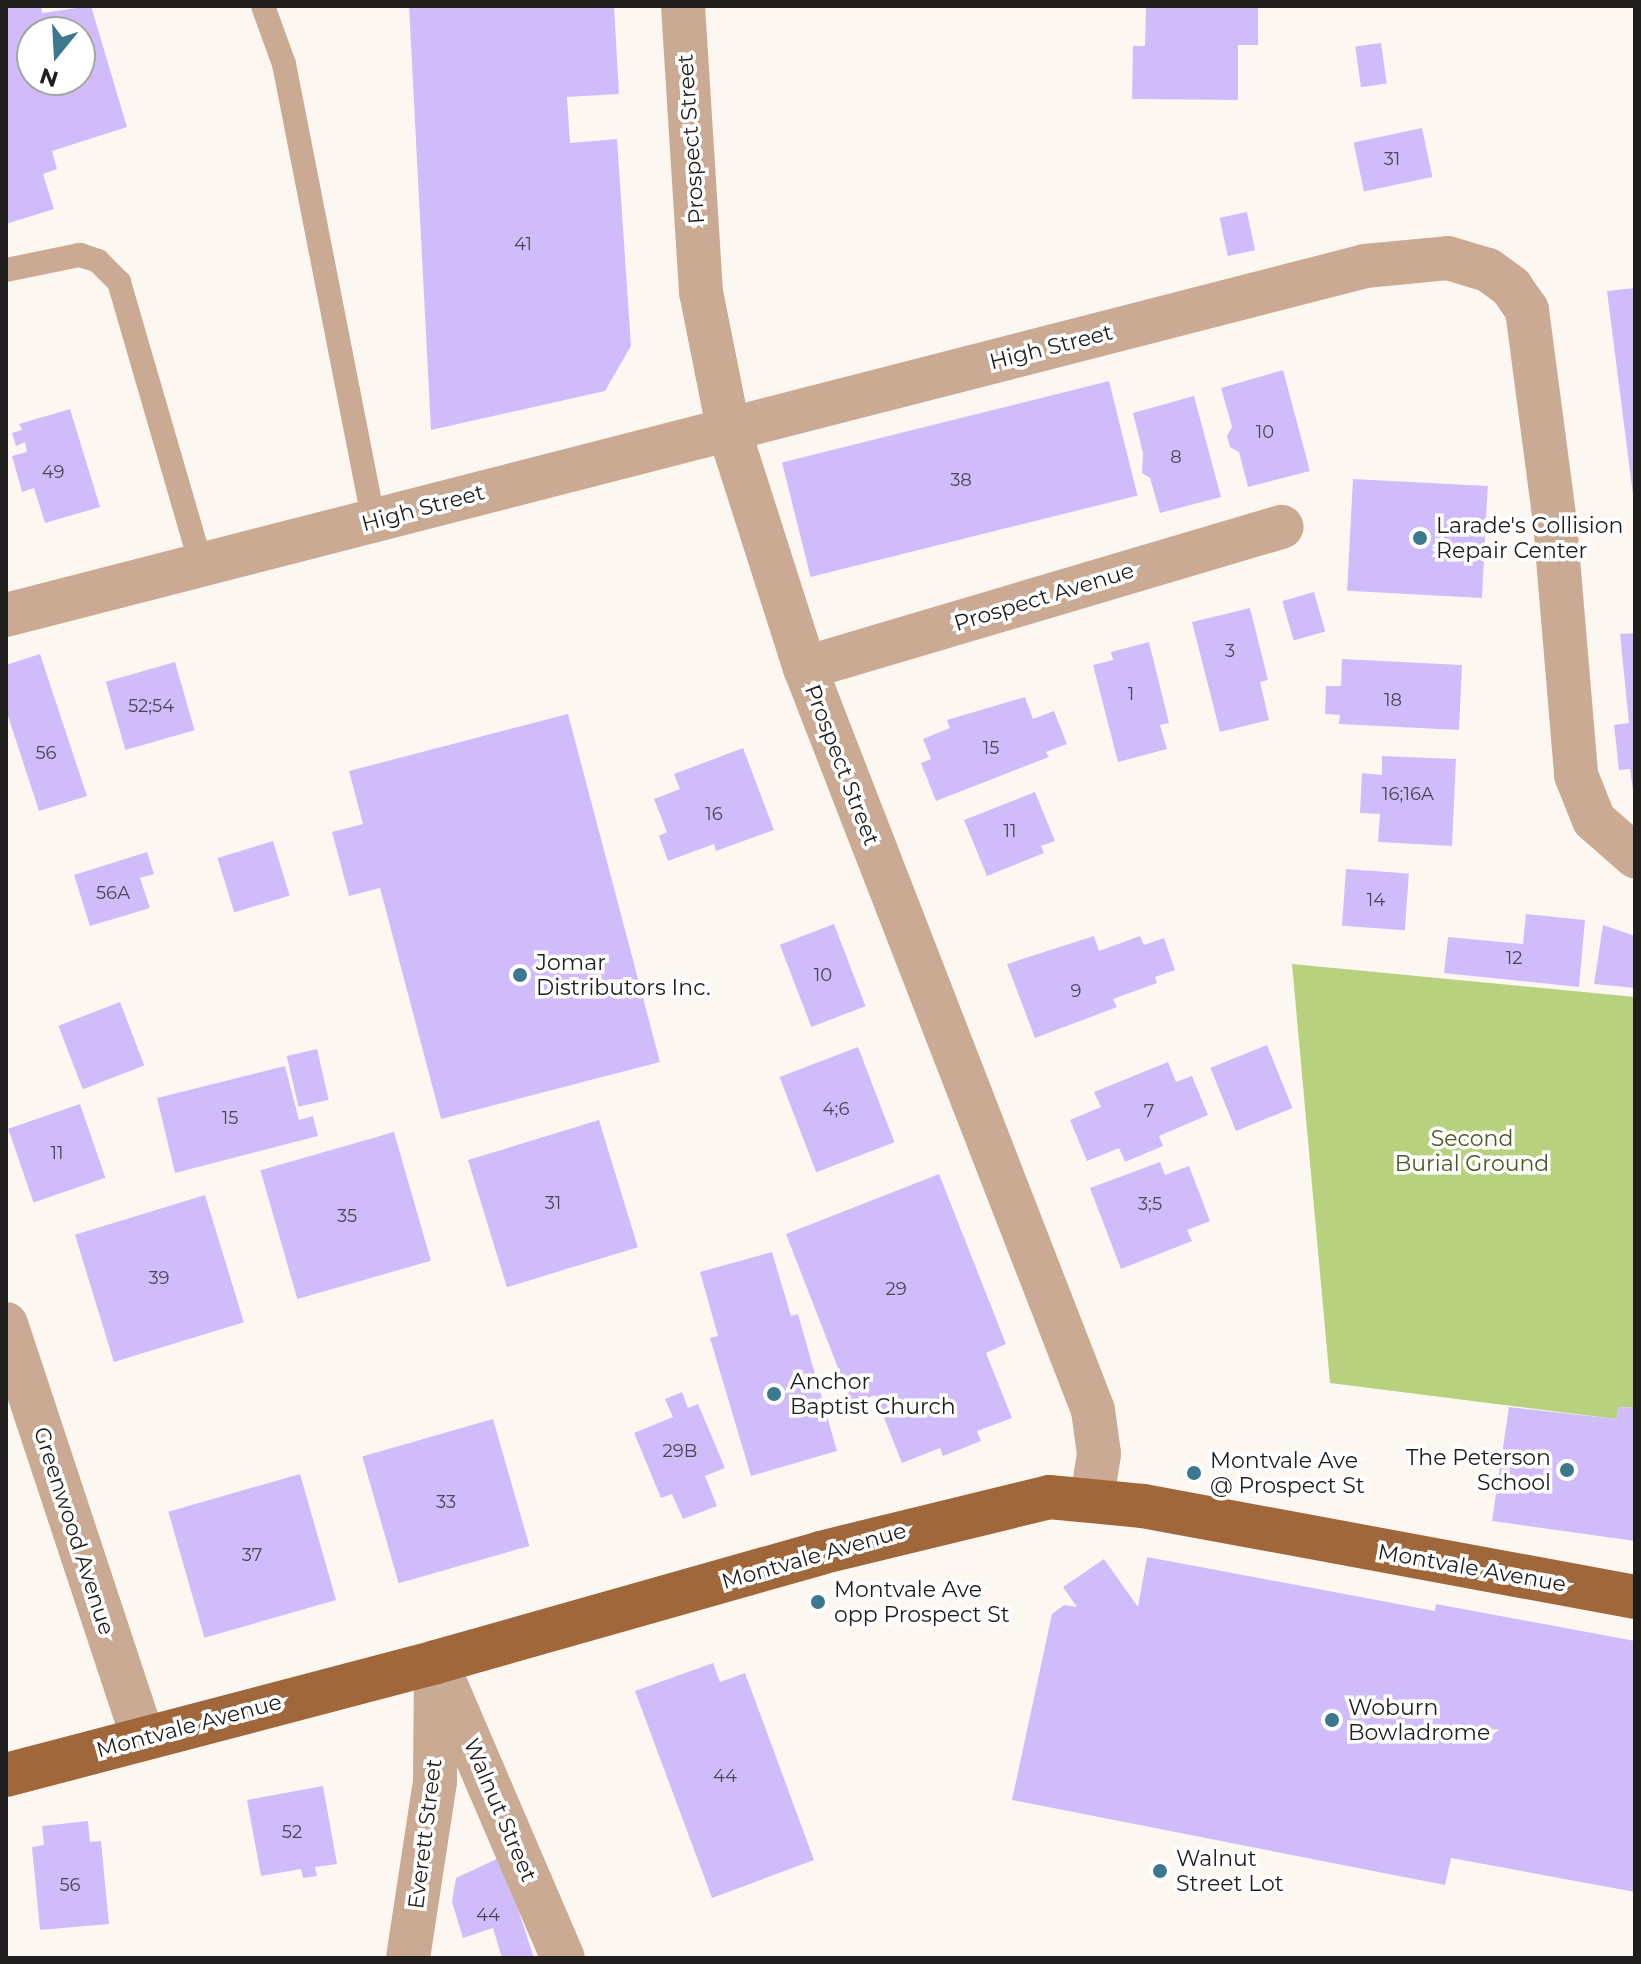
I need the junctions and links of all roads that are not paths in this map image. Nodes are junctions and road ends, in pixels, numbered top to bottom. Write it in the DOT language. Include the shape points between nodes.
graph roads {
  1 [pos="263,6"];
  2 [pos="683,6"];
  3 [pos="6,270"];
  4 [pos="728,427"];
  5 [pos="374,521"];
  6 [pos="1282,527"];
  7 [pos="201,565"];
  8 [pos="6,615"];
  9 [pos="805,668"];
  10 [pos="1635,856"];
  11 [pos="6,1324"];
  12 [pos="1092,1498"];
  13 [pos="1635,1597"];
  14 [pos="436,1662"];
  15 [pos="143,1738"];
  16 [pos="6,1775"];
  17 [pos="408,1958"];
  18 [pos="563,1958"];
  1 -- 5 [label="lane" via="284,64"];
  2 -- 4 [label="street, Prospect Street" via="701,292"];
  3 -- 7 [label="lane" via="80,255 98,261 119,282"];
  4 -- 5 [label="street, High Street"];
  4 -- 9 [label="street, Prospect Street"];
  4 -- 10 [label="street, High Street" via="1365,266 1433,256 1488,270 1520,297 1534,334 1576,775 1594,820"];
  5 -- 7 [label="street, High Street"];
  6 -- 9 [label="street, Prospect Avenue"];
  7 -- 8 [label="street, High Street"];
  9 -- 12 [label="street, Prospect Street" via="1093,1410 1099,1454"];
  11 -- 15 [label="street, Greenwood Avenue"];
  12 -- 13 [label="main road, Montvale Avenue"];
  12 -- 14 [label="main road, Montvale Avenue" via="1028,1500 920,1526"];
  14 -- 15 [label="main road, Montvale Avenue"];
  14 -- 17 [label="street, Everett Street" via="435,1781"];
  14 -- 18 [label="street, Walnut Street"];
  15 -- 16 [label="main road, Montvale Avenue"];
}
